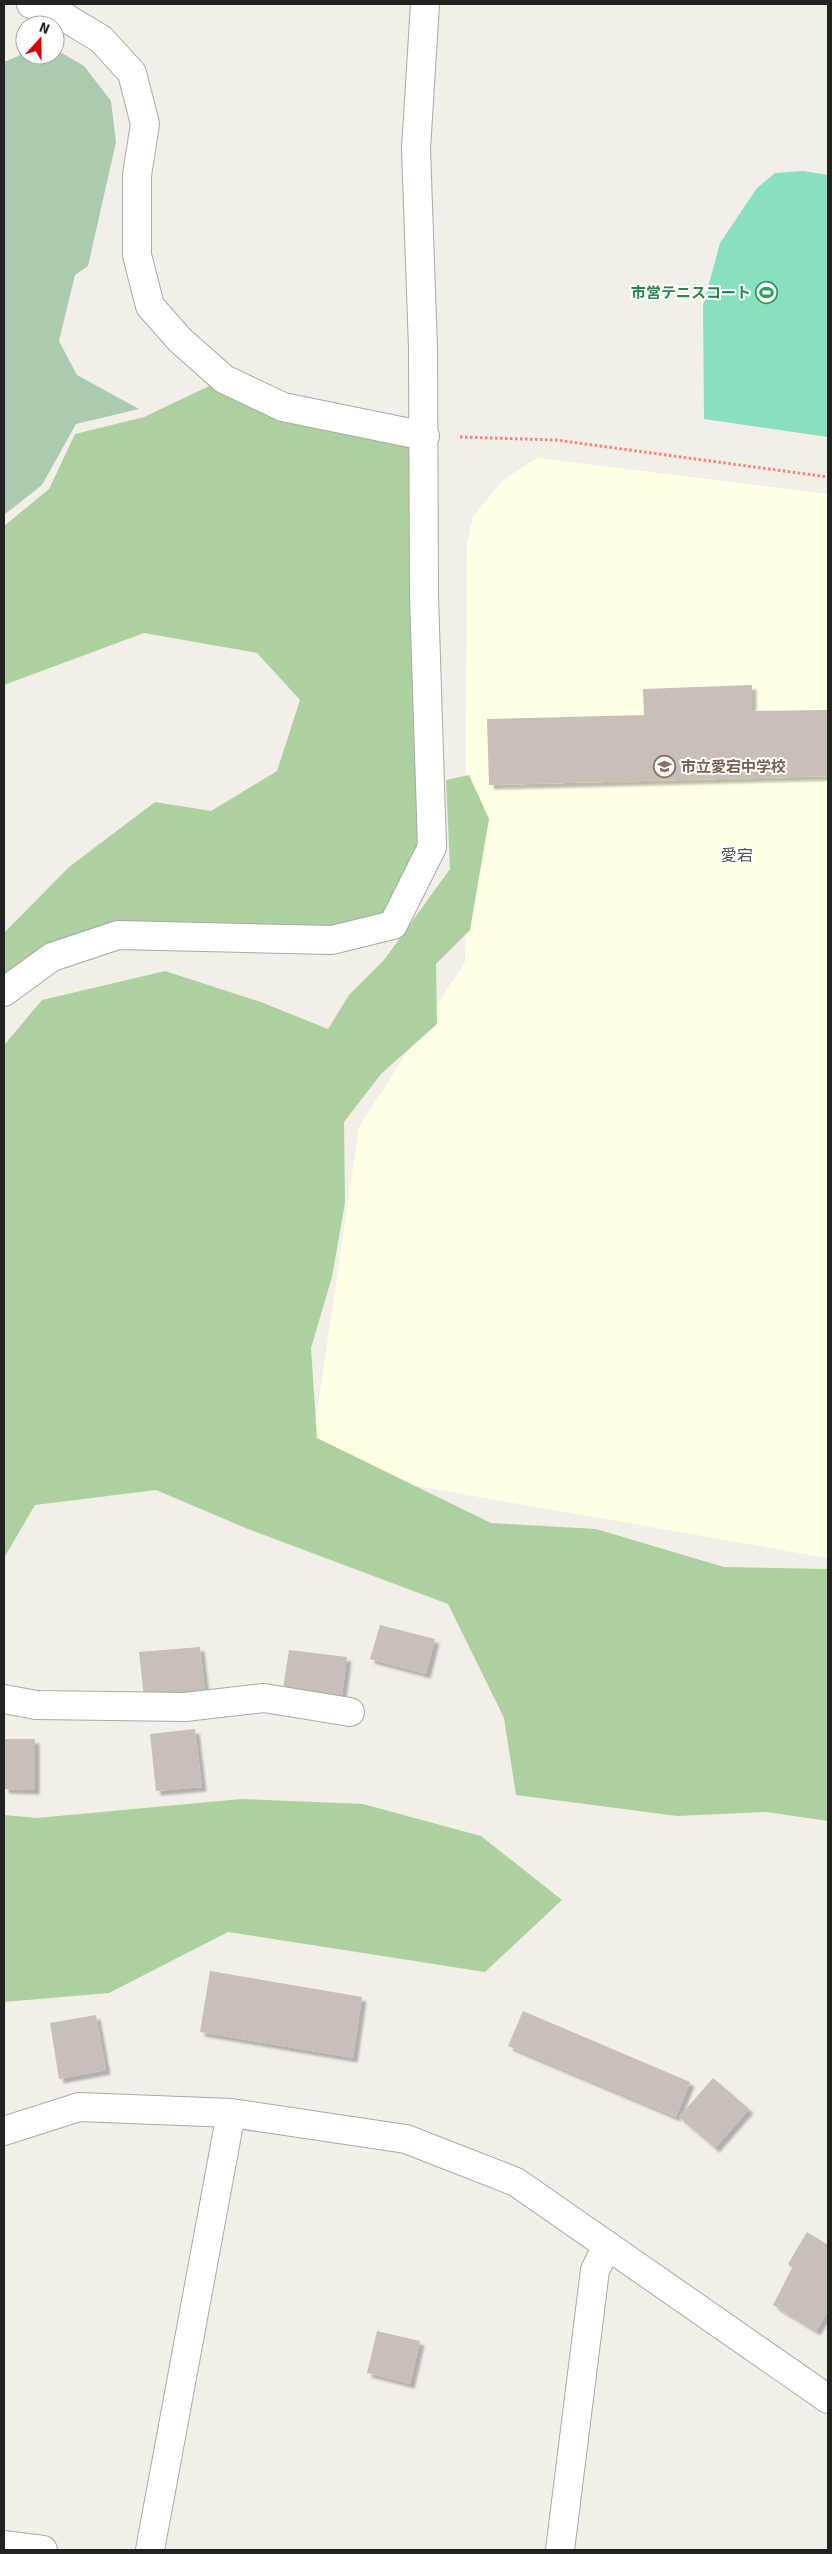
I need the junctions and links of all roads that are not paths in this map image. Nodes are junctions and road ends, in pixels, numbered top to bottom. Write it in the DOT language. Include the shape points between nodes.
graph roads {
  1 [pos="30,4"];
  2 [pos="425,4"];
  3 [pos="424,436"];
  4 [pos="4,992"];
  5 [pos="4,1699"];
  6 [pos="350,1712"];
  7 [pos="232,2113"];
  8 [pos="4,2131"];
  9 [pos="606,2246"];
  10 [pos="828,2400"];
  11 [pos="4,2545"];
  12 [pos="43,2550"];
  13 [pos="150,2550"];
  14 [pos="560,2550"];
  1 -- 3 [label="street" via="51,8 101,39 132,74 145,124 137,175 137,255 150,306 180,340 224,379 283,407"];
  2 -- 3 [label="street" via="416,149"];
  3 -- 4 [label="street" via="424,596 432,847 392,925 332,940 118,936 52,957"];
  5 -- 6 [label="street" via="36,1705 185,1707 264,1698"];
  7 -- 8 [label="street" via="79,2107"];
  7 -- 9 [label="street" via="406,2140 516,2182"];
  7 -- 13 [label="street"];
  9 -- 10 [label="street"];
  9 -- 14 [label="street" via="595,2270"];
  11 -- 12 [label="street"];
}
